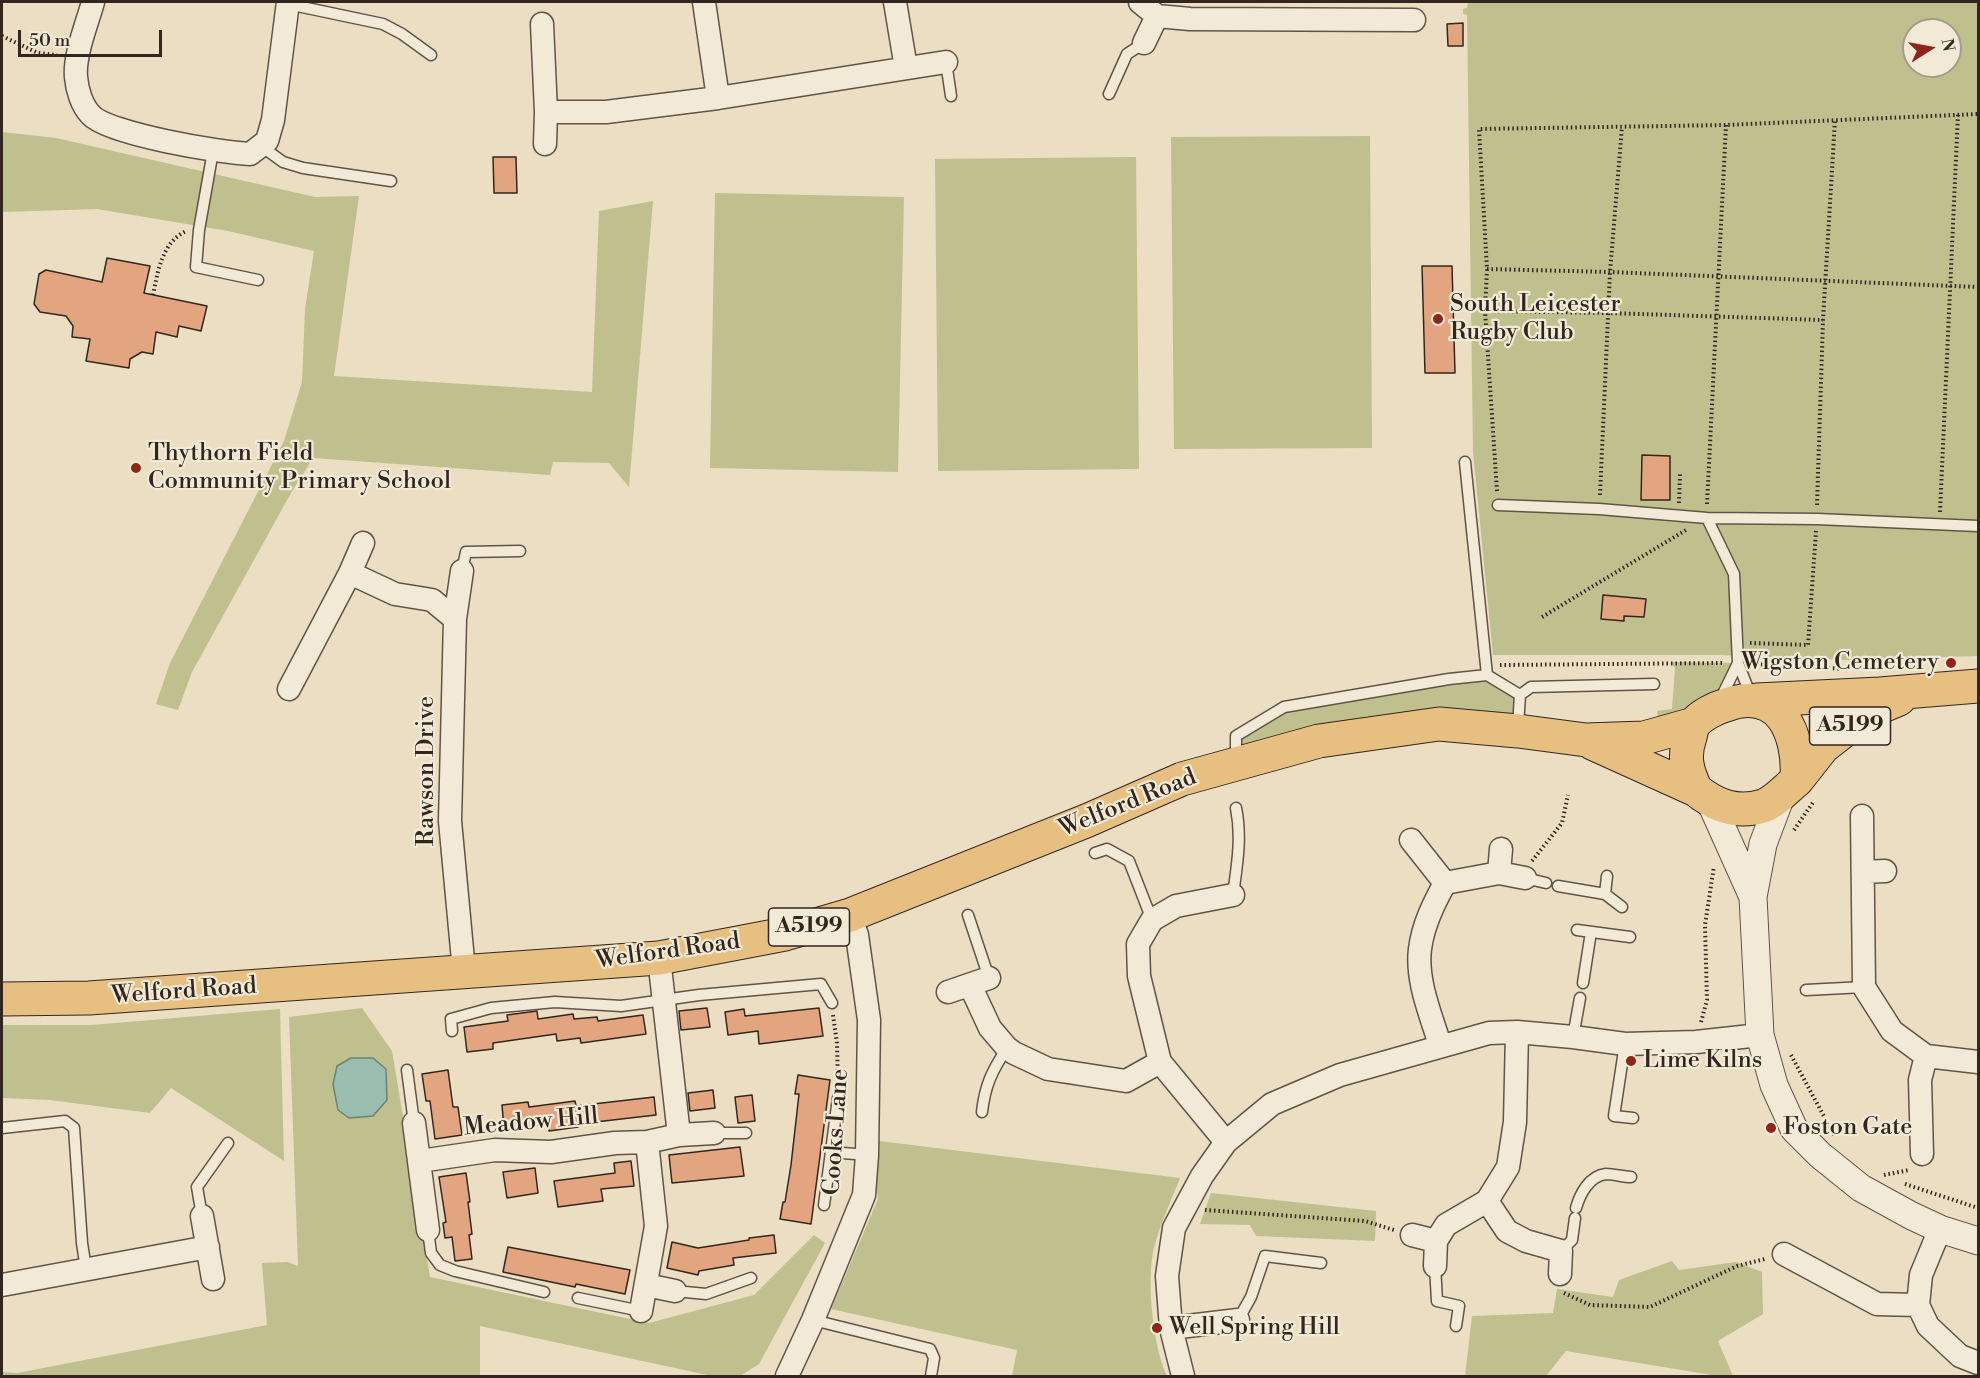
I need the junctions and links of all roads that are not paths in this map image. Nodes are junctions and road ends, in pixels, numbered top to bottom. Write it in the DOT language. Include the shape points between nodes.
graph roads {
  1 [pos="93,2"];
  2 [pos="704,2"];
  3 [pos="895,2"];
  4 [pos="288,3"];
  5 [pos="1148,9"];
  6 [pos="1382,10"];
  7 [pos="1414,20"];
  8 [pos="542,24"];
  9 [pos="1144,44"];
  10 [pos="431,55"];
  11 [pos="946,62"];
  12 [pos="906,68"];
  13 [pos="1109,94"];
  14 [pos="951,96"];
  15 [pos="718,98"];
  16 [pos="546,112"];
  17 [pos="545,144"];
  18 [pos="261,147"];
  19 [pos="213,151"];
  20 [pos="391,181"];
  21 [pos="258,280"];
  22 [pos="1465,462"];
  23 [pos="1498,504"];
  24 [pos="1707,518"];
  25 [pos="1978,526"];
  26 [pos="363,543"];
  27 [pos="520,551"];
  28 [pos="462,571"];
  29 [pos="350,573"];
  30 [pos="455,619"];
  31 [pos="1738,663"];
  32 [pos="1487,670"];
  33 [pos="1654,684"];
  34 [pos="1978,686"];
  35 [pos="289,689"];
  36 [pos="1917,691"];
  37 [pos="1520,695"];
  38 [pos="1754,700"];
  39 [pos="1705,716"];
  40 [pos="1518,731"];
  41 [pos="1586,740"];
  42 [pos="1236,764"];
  43 [pos="1790,786"];
  44 [pos="1703,795"];
  45 [pos="1236,808"];
  46 [pos="1862,816"];
  47 [pos="1411,840"];
  48 [pos="1501,849"];
  49 [pos="1095,853"];
  50 [pos="1499,873"];
  51 [pos="1607,876"];
  52 [pos="1536,881"];
  53 [pos="1444,882"];
  54 [pos="1558,886"];
  55 [pos="1605,894"];
  56 [pos="1233,895"];
  57 [pos="1753,897"];
  58 [pos="1622,907"];
  59 [pos="850,915"];
  60 [pos="968,915"];
  61 [pos="1152,920"];
  62 [pos="1577,930"];
  63 [pos="1591,932"];
  64 [pos="1630,938"];
  65 [pos="658,958"];
  66 [pos="464,971"];
  67 [pos="979,982"];
  68 [pos="1582,983"];
  69 [pos="1863,987"];
  70 [pos="1806,990"];
  71 [pos="948,992"];
  72 [pos="1580,998"];
  73 [pos="2,999"];
  74 [pos="663,1002"];
  75 [pos="832,1003"];
  76 [pos="452,1031"];
  77 [pos="1517,1032"];
  78 [pos="1760,1035"];
  79 [pos="1574,1037"];
  80 [pos="1625,1044"];
  81 [pos="1440,1045"];
  82 [pos="1007,1048"];
  83 [pos="1926,1056"];
  84 [pos="1160,1062"];
  85 [pos="1978,1062"];
  86 [pos="407,1070"];
  87 [pos="838,1098"];
  88 [pos="982,1112"];
  89 [pos="1633,1118"];
  90 [pos="414,1123"];
  91 [pos="2,1128"];
  92 [pos="714,1133"];
  93 [pos="746,1133"];
  94 [pos="679,1135"];
  95 [pos="647,1142"];
  96 [pos="1226,1142"];
  97 [pos="228,1143"];
  98 [pos="831,1152"];
  99 [pos="1922,1154"];
  100 [pos="867,1155"];
  101 [pos="420,1161"];
  102 [pos="1630,1178"];
  103 [pos="1487,1202"];
  104 [pos="824,1205"];
  105 [pos="202,1216"];
  106 [pos="1940,1229"];
  107 [pos="428,1230"];
  108 [pos="1412,1236"];
  109 [pos="1437,1241"];
  110 [pos="1978,1241"];
  111 [pos="208,1247"];
  112 [pos="1561,1251"];
  113 [pos="1784,1254"];
  114 [pos="1321,1263"];
  115 [pos="1435,1266"];
  116 [pos="86,1269"];
  117 [pos="1560,1274"];
  118 [pos="751,1278"];
  119 [pos="213,1279"];
  120 [pos="2,1285"];
  121 [pos="646,1285"];
  122 [pos="675,1291"];
  123 [pos="544,1292"];
  124 [pos="578,1298"];
  125 [pos="1918,1305"];
  126 [pos="641,1311"];
  127 [pos="813,1320"];
  128 [pos="1238,1320"];
  129 [pos="1456,1326"];
  130 [pos="1171,1328"];
  131 [pos="1978,1363"];
  132 [pos="787,1377"];
  133 [pos="931,1377"];
  134 [pos="1183,1377"];
  1 -- 19 [label="street" via="76,80 80,98 91,116 124,131"];
  2 -- 15 [label="street"];
  3 -- 12 [label="street"];
  4 -- 10 [label="lane" via="383,24"];
  4 -- 18 [label="street" via="273,120 267,141"];
  5 -- 6 [label="street" via="1190,19"];
  5 -- 9 [label="street"];
  6 -- 7 [label="street"];
  8 -- 16 [label="street"];
  9 -- 13 [label="lane" via="1127,54"];
  11 -- 12 [label="street"];
  11 -- 14 [label="lane"];
  12 -- 15 [label="street"];
  15 -- 16 [label="street" via="606,112"];
  16 -- 17 [label="street"];
  18 -- 19 [label="street" via="250,154"];
  18 -- 20 [label="lane" via="283,162 303,168"];
  19 -- 21 [label="lane" via="196,267"];
  22 -- 32 [label="lane"];
  23 -- 24 [label="lane"];
  24 -- 25 [label="lane"];
  24 -- 31 [label="lane" via="1734,574"];
  26 -- 29 [label="street"];
  27 -- 28 [label="lane" via="466,552"];
  28 -- 30 [label="street, Rawson Drive"];
  29 -- 30 [label="street" via="395,594 432,600"];
  29 -- 35 [label="street"];
  30 -- 66 [label="street, Rawson Drive" via="450,821"];
  31 -- 38 [label="lane"];
  31 -- 39 [label="lane"];
  32 -- 37 [label="lane"];
  32 -- 42 [label="lane" via="1284,707 1236,736"];
  33 -- 37 [label="lane" via="1531,687"];
  34 -- 36 [label="main road, A5199"];
  36 -- 38 [label="main road, A5199"];
  36 -- 43 [label="main road, A5199" via="1868,712 1823,747"];
  37 -- 40 [label="lane"];
  38 -- 39 [label="main road" via="1737,701"];
  38 -- 43 [label="main road" via="1780,715 1795,739 1798,762"];
  39 -- 41 [label="main road, Welford Road / A5199" via="1644,738"];
  39 -- 44 [label="main road" via="1685,751 1688,774"];
  40 -- 41 [label="main road, Welford Road / A5199"];
  40 -- 42 [label="main road, Welford Road / A5199" via="1438,724 1319,741"];
  41 -- 44 [label="main road, Welford Road / A5199"];
  42 -- 59 [label="main road, Welford Road / A5199" via="1182,779"];
  43 -- 44 [label="main road" via="1764,806 1731,810"];
  43 -- 57 [label="street" via="1763,844"];
  44 -- 57 [label="street" via="1732,847"];
  45 -- 56 [label="lane" via="1240,844"];
  46 -- 69 [label="street" via="1874,872"];
  47 -- 53 [label="street"];
  48 -- 50 [label="street"];
  49 -- 61 [label="lane" via="1107,849 1129,861"];
  50 -- 52 [label="street"];
  50 -- 53 [label="street"];
  51 -- 55 [label="lane"];
  53 -- 81 [label="street" via="1430,910 1420,950 1422,985"];
  54 -- 55 [label="lane"];
  55 -- 58 [label="lane"];
  56 -- 61 [label="street" via="1176,906"];
  57 -- 78 [label="street"];
  59 -- 65 [label="main road, Welford Road / A5199" via="785,934"];
  59 -- 100 [label="street, Cooks Lane" via="857,935 869,1020"];
  60 -- 67 [label="lane"];
  61 -- 84 [label="street" via="1138,944 1139,976"];
  62 -- 63 [label="lane"];
  63 -- 64 [label="lane"];
  63 -- 68 [label="lane"];
  65 -- 66 [label="main road, Welford Road / A5199"];
  65 -- 74 [label="street"];
  66 -- 73 [label="main road, Welford Road / A5199" via="89,998"];
  67 -- 71 [label="street"];
  67 -- 82 [label="street" via="990,1028"];
  69 -- 70 [label="lane"];
  69 -- 83 [label="street" via="1892,1031"];
  72 -- 79 [label="lane"];
  74 -- 75 [label="lane" via="821,984"];
  74 -- 76 [label="lane, Welford Road" via="621,1006 555,1002 491,1008 451,1019"];
  74 -- 94 [label="street"];
  77 -- 79 [label="street"];
  77 -- 81 [label="street" via="1489,1033"];
  77 -- 103 [label="street" via="1515,1122 1508,1167"];
  78 -- 80 [label="street"];
  78 -- 106 [label="street" via="1774,1085 1794,1129 1861,1188"];
  79 -- 80 [label="street"];
  80 -- 89 [label="lane" via="1614,1116"];
  81 -- 96 [label="street" via="1340,1075 1272,1104"];
  82 -- 84 [label="street" via="1048,1070 1126,1081"];
  82 -- 88 [label="lane" via="984,1092"];
  83 -- 85 [label="street"];
  83 -- 99 [label="street" via="1920,1080"];
  84 -- 96 [label="street"];
  86 -- 90 [label="lane"];
  87 -- 98 [label="lane, Cooks Lane"];
  90 -- 101 [label="street"];
  91 -- 116 [label="lane" via="65,1121 74,1128"];
  92 -- 93 [label="lane"];
  92 -- 94 [label="street, Meadow Hill"];
  94 -- 95 [label="street, Meadow Hill"];
  95 -- 101 [label="street, Meadow Hill" via="551,1152 495,1150"];
  95 -- 121 [label="street" via="656,1226"];
  96 -- 130 [label="street" via="1174,1228 1167,1276"];
  97 -- 105 [label="lane" via="197,1187"];
  98 -- 100 [label="lane"];
  98 -- 104 [label="lane, Cooks Lane"];
  100 -- 127 [label="street, Cooks Lane" via="864,1195"];
  101 -- 107 [label="street"];
  102 -- 112 [label="lane" via="1605,1174 1588,1184 1580,1195 1572,1240"];
  103 -- 109 [label="street" via="1446,1225"];
  103 -- 112 [label="street" via="1507,1231"];
  105 -- 111 [label="street"];
  106 -- 110 [label="street"];
  106 -- 125 [label="street" via="1921,1275"];
  107 -- 123 [label="lane" via="431,1253 440,1265"];
  108 -- 109 [label="street"];
  109 -- 115 [label="street"];
  111 -- 116 [label="street"];
  111 -- 119 [label="street"];
  112 -- 117 [label="street"];
  113 -- 125 [label="street" via="1877,1304"];
  114 -- 128 [label="lane" via="1265,1256 1251,1297"];
  115 -- 129 [label="lane" via="1437,1301 1459,1306"];
  116 -- 120 [label="street"];
  118 -- 122 [label="lane" via="706,1294"];
  121 -- 122 [label="street"];
  121 -- 126 [label="street"];
  124 -- 126 [label="lane"];
  125 -- 131 [label="street" via="1928,1326 1960,1356"];
  127 -- 132 [label="street, Cooks Lane"];
  127 -- 133 [label="lane" via="930,1349 934,1358"];
  128 -- 130 [label="street"];
  130 -- 134 [label="street"];
}
